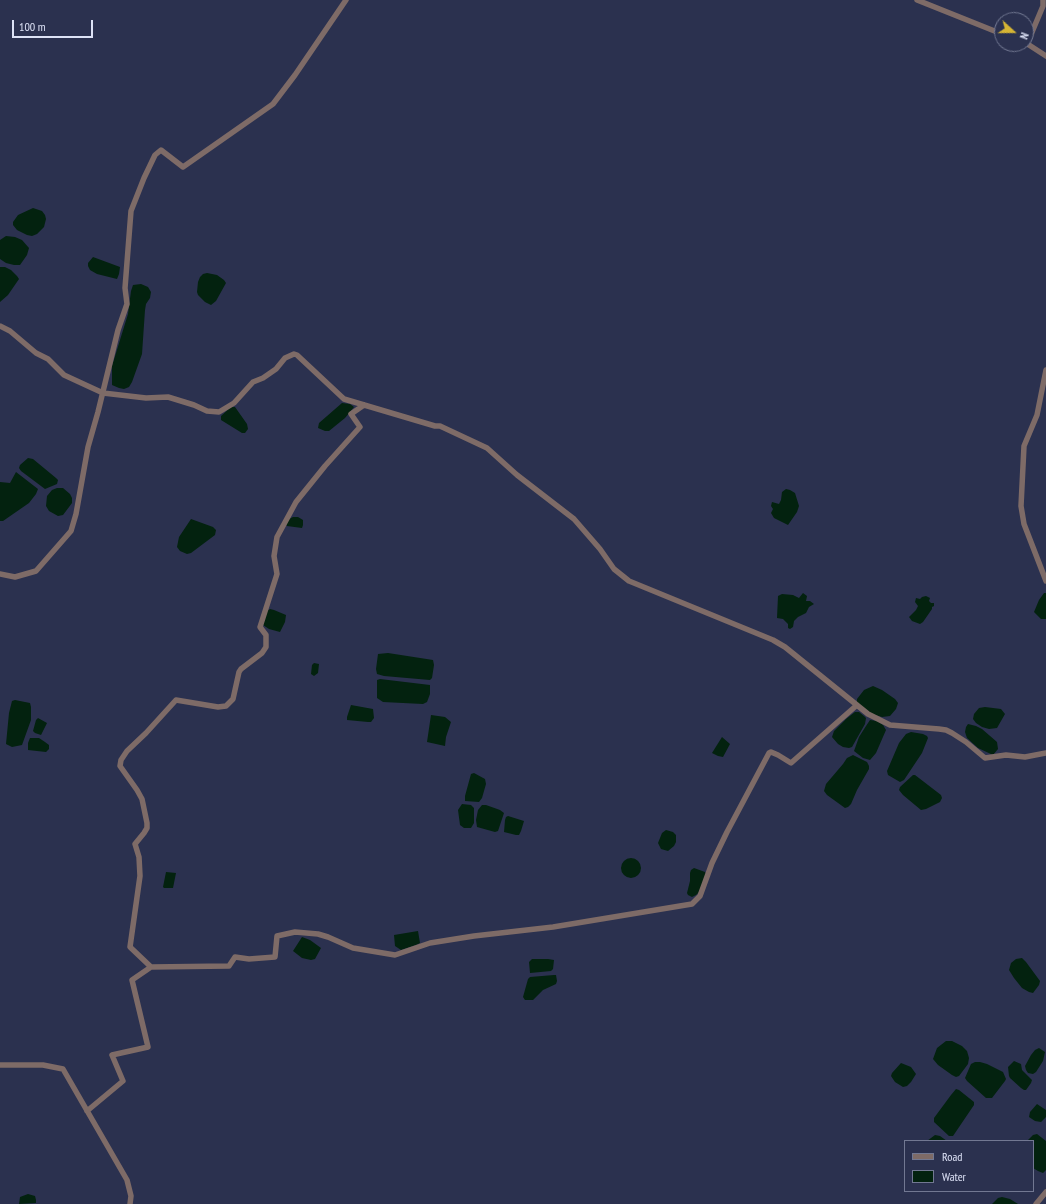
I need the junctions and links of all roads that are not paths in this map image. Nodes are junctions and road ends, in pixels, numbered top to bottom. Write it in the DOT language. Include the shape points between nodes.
graph roads {
  1 [pos="346,0"];
  2 [pos="917,0"];
  3 [pos="1043,0"];
  4 [pos="1034,26"];
  5 [pos="994,31"];
  6 [pos="1034,49"];
  7 [pos="1046,56"];
  8 [pos="0,326"];
  9 [pos="1046,370"];
  10 [pos="103,393"];
  11 [pos="364,405"];
  12 [pos="0,574"];
  13 [pos="1046,581"];
  14 [pos="857,705"];
  15 [pos="1046,753"];
  16 [pos="151,967"];
  17 [pos="0,1065"];
  18 [pos="87,1111"];
  19 [pos="1046,1192"];
  20 [pos="130,1204"];
  21 [pos="1036,1204"];
  1 -- 10 [label="street" via="273,104 182,167 162,150 155,155 131,211 125,288 127,304"];
  2 -- 5 [label="street"];
  3 -- 4 [label="street"];
  6 -- 7 [label="street"];
  8 -- 10 [label="street" via="10,331 36,354 48,359 64,375"];
  9 -- 13 [label="street" via="1037,415 1024,446 1021,506 1024,524"];
  10 -- 11 [label="street" via="168,398 207,412 219,412 234,403 253,382 263,378 276,369 285,358 294,354 344,399"];
  10 -- 12 [label="street" via="88,447 71,531 36,571 15,576"];
  11 -- 14 [label="street" via="440,426 487,448 574,519 614,570 629,581 773,640"];
  11 -- 16 [label="street" via="351,414 360,427 296,502 277,537 274,556 277,574 260,627 266,635 266,647 239,672 233,699 226,706 218,707 176,700 121,760 120,766 142,799 147,823 147,828 135,844 139,856 140,876 130,947"];
  14 -- 15 [label="street" via="890,725 938,729 952,733 985,758 1006,755 1025,757"];
  14 -- 16 [label="street" via="791,764 778,755 769,753 718,850 700,896 692,904 553,927 430,943 395,955 352,948 318,934 295,932 277,936 275,957 235,957 229,966"];
  16 -- 18 [label="street" via="132,980 148,1047 112,1055 123,1081"];
  17 -- 18 [label="street" via="43,1065 63,1069"];
  18 -- 20 [label="street" via="127,1180"];
  19 -- 21 [label="street"];
}
